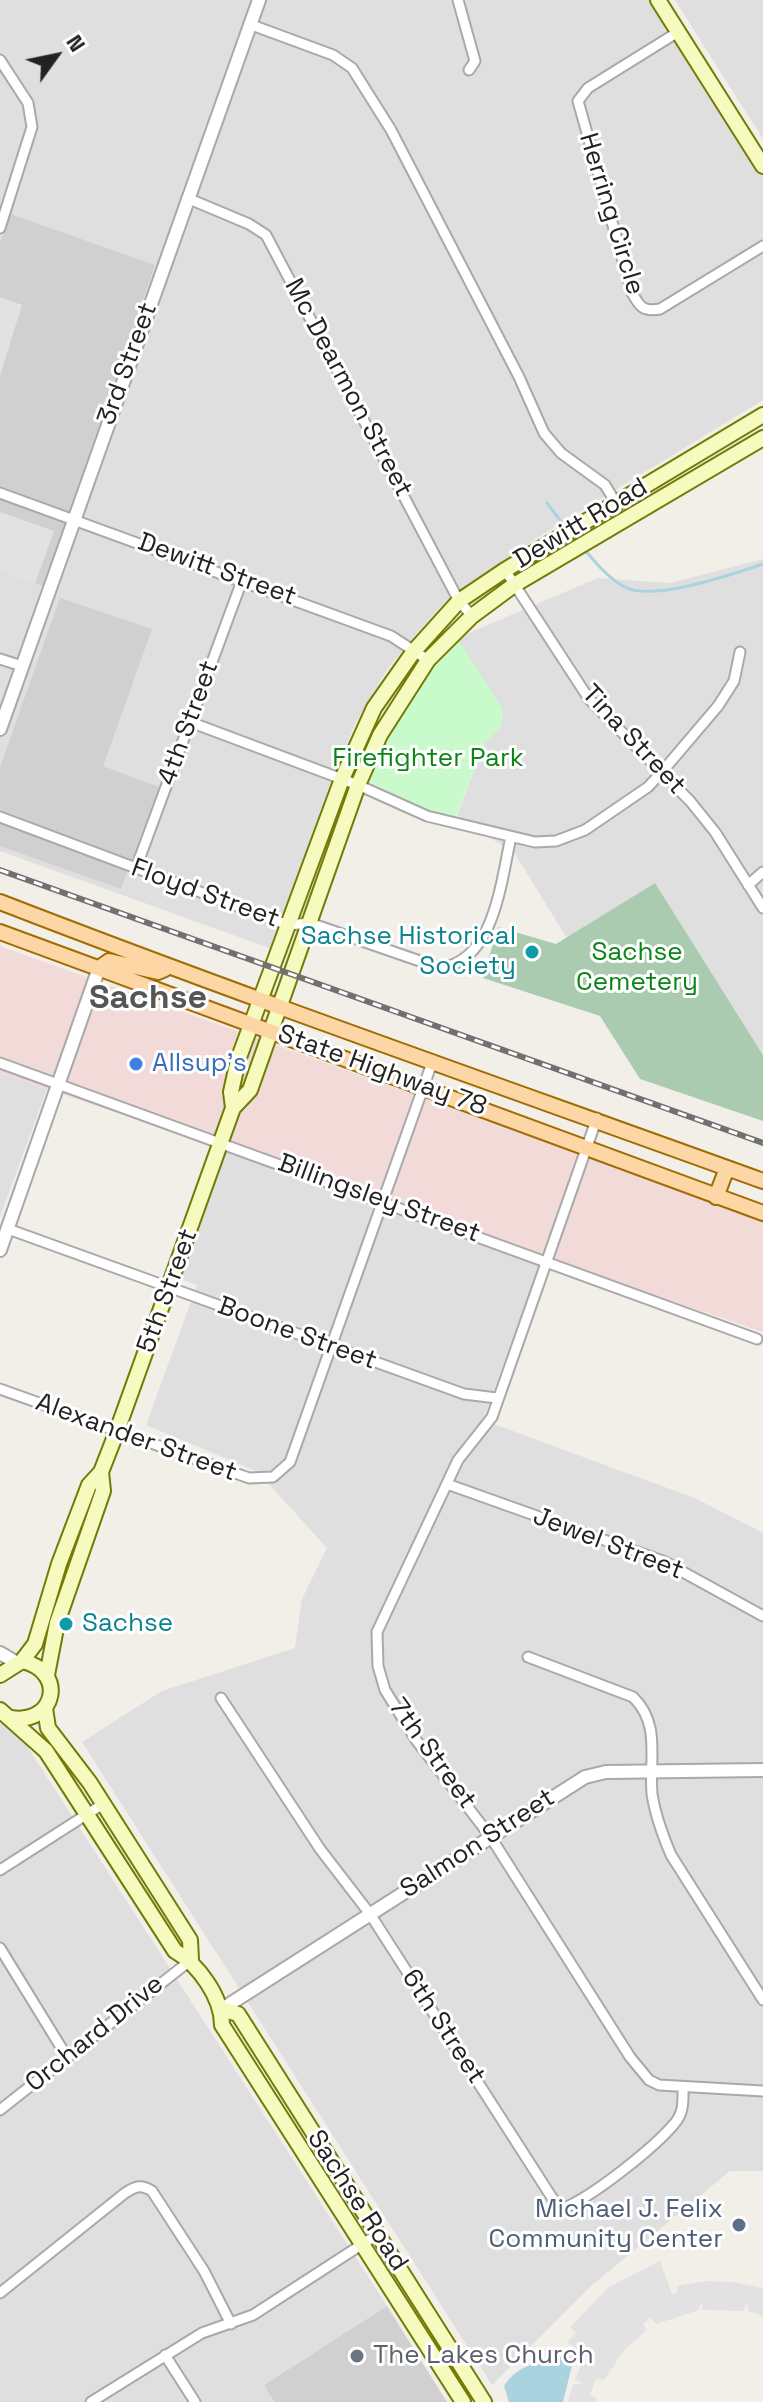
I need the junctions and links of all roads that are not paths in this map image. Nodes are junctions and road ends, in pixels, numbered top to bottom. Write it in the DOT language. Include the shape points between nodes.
graph roads {
  1 [pos="259,0"];
  2 [pos="458,0"];
  3 [pos="658,0"];
  4 [pos="249,24"];
  5 [pos="678,32"];
  6 [pos="0,60"];
  7 [pos="469,70"];
  8 [pos="763,166"];
  9 [pos="187,198"];
  10 [pos="0,228"];
  11 [pos="763,246"];
  12 [pos="763,415"];
  13 [pos="763,438"];
  14 [pos="659,477"];
  15 [pos="0,493"];
  16 [pos="669,495"];
  17 [pos="616,503"];
  18 [pos="74,519"];
  19 [pos="626,520"];
  20 [pos="505,570"];
  21 [pos="243,578"];
  22 [pos="514,585"];
  23 [pos="459,601"];
  24 [pos="472,616"];
  25 [pos="414,651"];
  26 [pos="740,652"];
  27 [pos="0,659"];
  28 [pos="428,660"];
  29 [pos="22,666"];
  30 [pos="190,722"];
  31 [pos="0,729"];
  32 [pos="661,773"];
  33 [pos="342,779"];
  34 [pos="358,785"];
  35 [pos="0,817"];
  36 [pos="511,837"];
  37 [pos="136,868"];
  38 [pos="763,872"];
  39 [pos="748,885"];
  40 [pos="301,887"];
  41 [pos="320,894"];
  42 [pos="0,902"];
  43 [pos="763,908"];
  44 [pos="310,923"];
  45 [pos="288,925"];
  46 [pos="0,932"];
  47 [pos="169,967"];
  48 [pos="99,968"];
  49 [pos="260,1001"];
  50 [pos="280,1009"];
  51 [pos="252,1023"];
  52 [pos="272,1030"];
  53 [pos="433,1060"];
  54 [pos="0,1063"];
  55 [pos="58,1083"];
  56 [pos="425,1086"];
  57 [pos="233,1108"];
  58 [pos="597,1118"];
  59 [pos="221,1141"];
  60 [pos="587,1147"];
  61 [pos="727,1168"];
  62 [pos="763,1181"];
  63 [pos="716,1197"];
  64 [pos="384,1200"];
  65 [pos="763,1213"];
  66 [pos="8,1229"];
  67 [pos="0,1250"];
  68 [pos="546,1261"];
  69 [pos="170,1287"];
  70 [pos="757,1339"];
  71 [pos="331,1345"];
  72 [pos="0,1389"];
  73 [pos="497,1398"];
  74 [pos="117,1431"];
  75 [pos="101,1472"];
  76 [pos="447,1484"];
  77 [pos="763,1616"];
  78 [pos="0,1653"];
  79 [pos="528,1657"];
  80 [pos="19,1662"];
  81 [pos="0,1675"];
  82 [pos="47,1675"];
  83 [pos="221,1698"];
  84 [pos="45,1708"];
  85 [pos="3,1713"];
  86 [pos="653,1770"];
  87 [pos="763,1770"];
  88 [pos="103,1804"];
  89 [pos="87,1814"];
  90 [pos="490,1836"];
  91 [pos="0,1870"];
  92 [pos="370,1914"];
  93 [pos="0,1948"];
  94 [pos="191,1960"];
  95 [pos="763,2000"];
  96 [pos="222,2009"];
  97 [pos="67,2057"];
  98 [pos="683,2088"];
  99 [pos="763,2091"];
  100 [pos="0,2110"];
  101 [pos="378,2234"];
  102 [pos="362,2244"];
  103 [pos="0,2293"];
  104 [pos="231,2324"];
  105 [pos="165,2355"];
  106 [pos="91,2402"];
  107 [pos="195,2402"];
  108 [pos="463,2402"];
  109 [pos="484,2402"];
  1 -- 4 [label="street, 3rd Street"];
  2 -- 7 [label="street" via="475,61"];
  3 -- 5 [label="main road"];
  4 -- 9 [label="street, 3rd Street"];
  4 -- 17 [label="street" via="333,55 352,68 391,130 544,433 561,453 605,485"];
  5 -- 8 [label="main road"];
  5 -- 11 [label="street, Herring Circle" via="588,88 578,101 632,293 640,308 660,309"];
  6 -- 10 [label="street" via="28,103 32,127"];
  9 -- 18 [label="street, 3rd Street"];
  9 -- 23 [label="street, Mc Dearmon Street" via="249,224 272,244"];
  12 -- 14 [label="main road, Dewitt Road"];
  13 -- 16 [label="main road, Dewitt Road"];
  14 -- 16 [label="main road"];
  14 -- 17 [label="main road, Dewitt Road"];
  15 -- 18 [label="street, Dewitt Street"];
  16 -- 19 [label="main road, Dewitt Road"];
  17 -- 19 [label="main road"];
  17 -- 20 [label="main road, Dewitt Road"];
  18 -- 21 [label="street, Dewitt Street"];
  18 -- 29 [label="street, 3rd Street"];
  19 -- 22 [label="main road, Dewitt Road"];
  20 -- 22 [label="street, Tina Street"];
  20 -- 23 [label="main road, Dewitt Road"];
  21 -- 25 [label="street, Dewitt Street" via="391,636"];
  21 -- 30 [label="street, 4th Street"];
  22 -- 24 [label="main road, Dewitt Road"];
  22 -- 32 [label="street, Tina Street" via="589,699"];
  23 -- 24 [label="street, Mc Dearmon Street"];
  23 -- 25 [label="main road, Dewitt Road"];
  24 -- 28 [label="main road, Dewitt Road"];
  25 -- 28 [label="street, Dewitt Street"];
  25 -- 33 [label="main road, 5th Street" via="374,708"];
  26 -- 32 [label="street" via="734,681 718,706"];
  27 -- 29 [label="street"];
  28 -- 34 [label="main road, 5th Street" via="380,735"];
  29 -- 31 [label="street, 3rd Street"];
  30 -- 33 [label="street"];
  30 -- 37 [label="street, 4th Street"];
  32 -- 36 [label="street" via="585,830 556,841"];
  32 -- 39 [label="street, Tina Street" via="715,832"];
  33 -- 34 [label="street"];
  33 -- 40 [label="main road, 5th Street"];
  34 -- 36 [label="street" via="427,816"];
  34 -- 41 [label="main road, 5th Street"];
  35 -- 37 [label="street, Floyd Street"];
  36 -- 44 [label="street, Floyd Street" via="487,927 458,963 440,968 422,964"];
  37 -- 45 [label="street, Floyd Street"];
  38 -- 39 [label="street"];
  39 -- 43 [label="street, Tina Street"];
  40 -- 41 [label="main road"];
  40 -- 45 [label="main road, 5th Street"];
  41 -- 44 [label="main road, 5th Street"];
  42 -- 47 [label="main road, State Highway 78"];
  44 -- 45 [label="street, Floyd Street"];
  44 -- 50 [label="main road, 5th Street"];
  45 -- 49 [label="main road, 5th Street"];
  46 -- 48 [label="main road, State Highway 78"];
  47 -- 48 [label="main road" via="158,972 109,961"];
  47 -- 49 [label="main road, State Highway 78"];
  48 -- 51 [label="main road, State Highway 78"];
  48 -- 55 [label="street"];
  49 -- 50 [label="main road, State Highway 78"];
  49 -- 51 [label="main road, 5th Street"];
  50 -- 52 [label="main road, 5th Street"];
  50 -- 53 [label="main road, State Highway 78"];
  51 -- 52 [label="main road, State Highway 78"];
  51 -- 57 [label="main road, 5th Street" via="231,1092"];
  52 -- 56 [label="main road, State Highway 78"];
  52 -- 57 [label="main road, 5th Street" via="250,1090"];
  53 -- 56 [label="street"];
  53 -- 58 [label="main road, State Highway 78"];
  54 -- 55 [label="street, Billingsley Street"];
  55 -- 59 [label="street, Billingsley Street"];
  55 -- 66 [label="street"];
  56 -- 60 [label="main road, State Highway 78"];
  56 -- 64 [label="street"];
  57 -- 59 [label="main road, 5th Street"];
  58 -- 60 [label="street, 7th Street"];
  58 -- 61 [label="main road, State Highway 78"];
  59 -- 64 [label="street, Billingsley Street"];
  59 -- 69 [label="main road, 5th Street"];
  60 -- 63 [label="main road, State Highway 78"];
  60 -- 68 [label="street, 7th Street"];
  61 -- 62 [label="main road, State Highway 78"];
  61 -- 63 [label="main road"];
  63 -- 65 [label="main road, State Highway 78"];
  64 -- 68 [label="street, Billingsley Street"];
  64 -- 71 [label="street"];
  66 -- 67 [label="street"];
  66 -- 69 [label="street, Boone Street"];
  68 -- 70 [label="street, Billingsley Street"];
  68 -- 73 [label="street, 7th Street"];
  69 -- 71 [label="street, Boone Street"];
  69 -- 74 [label="main road, 5th Street"];
  71 -- 73 [label="street, Boone Street" via="464,1394"];
  71 -- 74 [label="street, Alexander Street" via="290,1462 273,1477 249,1478"];
  72 -- 74 [label="street, Alexander Street"];
  73 -- 76 [label="street, 7th Street" via="492,1417 458,1460"];
  74 -- 75 [label="main road, 5th Street"];
  75 -- 80 [label="main road, 5th Street" via="89,1485 35,1644"];
  75 -- 82 [label="main road, 5th Street" via="103,1491 57,1623"];
  76 -- 77 [label="street, Jewel Street" via="663,1561"];
  76 -- 90 [label="street, 7th Street" via="377,1632 378,1666 385,1690 416,1740"];
  78 -- 80 [label="street"];
  79 -- 86 [label="street" via="633,1697 647,1715"];
  80 -- 81 [label="main road"];
  80 -- 82 [label="main road"];
  82 -- 84 [label="main road, 5th Street" via="51,1691"];
  83 -- 92 [label="street, 6th Street" via="320,1849"];
  84 -- 85 [label="main road" via="29,1718"];
  84 -- 88 [label="main road, Sachse Road" via="48,1728"];
  85 -- 89 [label="main road, Sachse Road" via="46,1751"];
  86 -- 87 [label="street, Salmon Street"];
  86 -- 90 [label="street, Salmon Street" via="585,1777"];
  86 -- 95 [label="street" via="652,1794 671,1855"];
  88 -- 89 [label="street"];
  88 -- 94 [label="main road, Sachse Road" via="190,1940"];
  89 -- 91 [label="street"];
  89 -- 94 [label="main road, Sachse Road" via="175,1951"];
  90 -- 92 [label="street, Salmon Street"];
  90 -- 98 [label="street, 7th Street" via="630,2057 649,2080"];
  92 -- 96 [label="street, Salmon Street"];
  92 -- 98 [label="street, 6th Street" via="556,2204 564,2208 592,2193 675,2123 683,2107"];
  93 -- 97 [label="street"];
  94 -- 96 [label="main road, Sachse Road"];
  94 -- 97 [label="street, Orchard Drive"];
  96 -- 101 [label="main road, Sachse Road" via="238,2014"];
  96 -- 102 [label="main road, Sachse Road" via="222,2025"];
  97 -- 100 [label="street, Orchard Drive"];
  98 -- 99 [label="street, 7th Street"];
  101 -- 102 [label="street"];
  101 -- 109 [label="main road, Sachse Road"];
  102 -- 104 [label="street"];
  102 -- 108 [label="main road, Sachse Road"];
  103 -- 104 [label="street" via="125,2193 144,2186 204,2271"];
  104 -- 105 [label="street" via="202,2333"];
  105 -- 106 [label="street"];
  105 -- 107 [label="street"];
}
